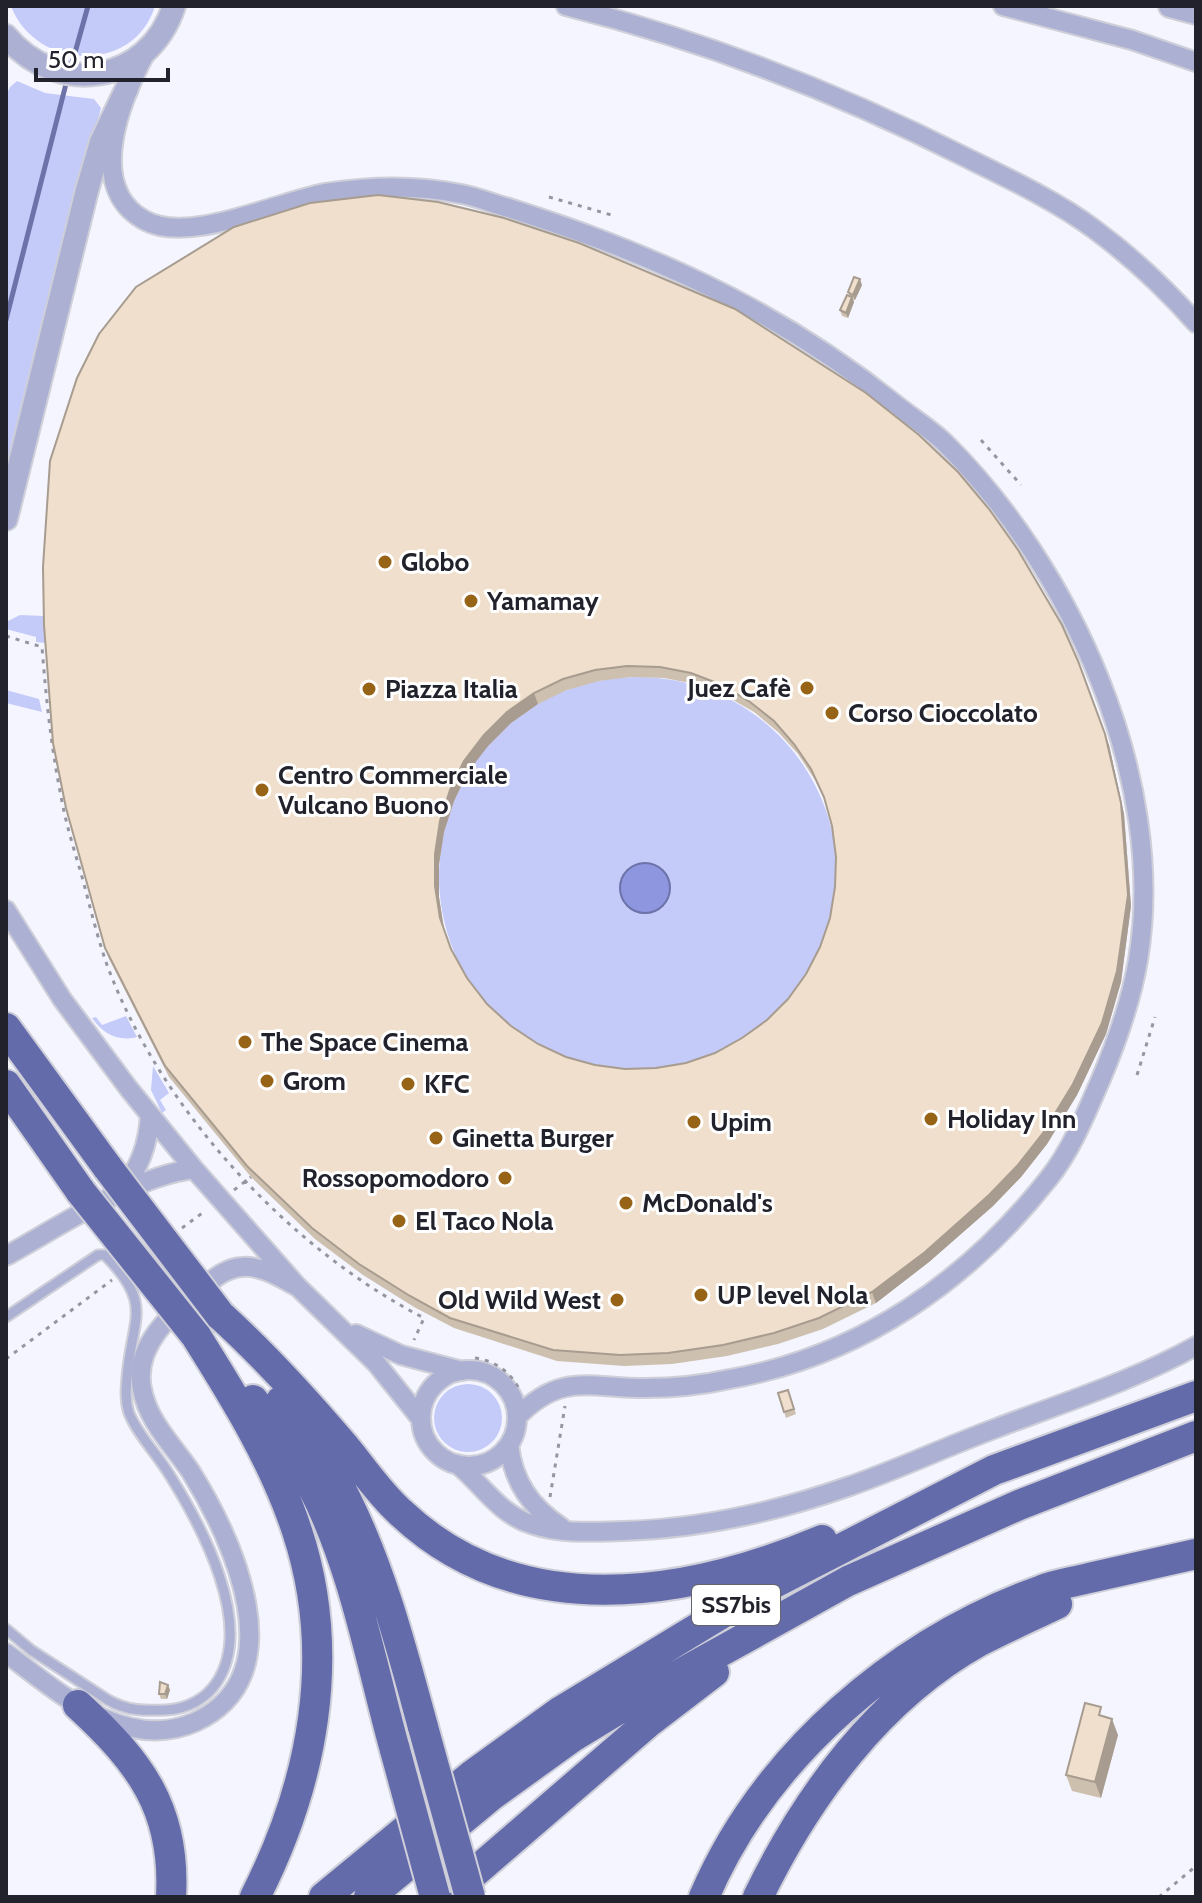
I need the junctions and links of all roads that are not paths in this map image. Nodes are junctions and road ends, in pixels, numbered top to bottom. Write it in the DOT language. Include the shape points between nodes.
graph roads {
  1 [pos="175,6"];
  2 [pos="566,6"];
  3 [pos="1003,6"];
  4 [pos="1170,6"];
  5 [pos="1196,13"];
  6 [pos="6,36"];
  7 [pos="146,51"];
  8 [pos="1196,62"];
  9 [pos="127,88"];
  10 [pos="1196,323"];
  11 [pos="6,519"];
  12 [pos="6,910"];
  13 [pos="6,1028"];
  14 [pos="6,1085"];
  15 [pos="150,1115"];
  16 [pos="6,1119"];
  17 [pos="194,1169"];
  18 [pos="114,1181"];
  19 [pos="81,1192"];
  20 [pos="6,1256"];
  21 [pos="298,1287"];
  22 [pos="220,1315"];
  23 [pos="6,1317"];
  24 [pos="337,1323"];
  25 [pos="196,1336"];
  26 [pos="1196,1346"];
  27 [pos="466,1364"];
  28 [pos="1196,1396"];
  29 [pos="517,1417"];
  30 [pos="421,1419"];
  31 [pos="1196,1436"];
  32 [pos="509,1445"];
  33 [pos="457,1464"];
  34 [pos="994,1470"];
  35 [pos="567,1531"];
  36 [pos="1196,1554"];
  37 [pos="1128,1569"];
  38 [pos="848,1581"];
  39 [pos="6,1629"];
  40 [pos="6,1653"];
  41 [pos="78,1705"];
  42 [pos="171,1897"];
  43 [pos="255,1897"];
  44 [pos="324,1897"];
  45 [pos="369,1897"];
  46 [pos="435,1897"];
  47 [pos="446,1897"];
  48 [pos="470,1897"];
  49 [pos="704,1897"];
  50 [pos="758,1897"];
  1 -- 7 [label="street"];
  2 -- 10 [label="street" via="786,75 918,132 1093,228 1151,275"];
  3 -- 8 [label="street"];
  4 -- 5 [label="street"];
  6 -- 7 [label="street" via="27,58 57,72 88,75 120,68"];
  7 -- 9 [label="street"];
  9 -- 11 [label="street" via="105,130 87,190"];
  9 -- 29 [label="street" via="113,146 115,184 124,204 158,226 201,226 328,193 416,187 460,193 551,220 702,281 841,362 948,446 1025,541 1090,656 1119,733 1140,833 1138,959 1118,1039 1090,1103 1055,1171 1028,1203 974,1259 911,1309 799,1361 763,1373 687,1385 568,1385 540,1397"];
  12 -- 15 [label="street" via="62,999"];
  13 -- 18 [label="highway"];
  14 -- 19 [label="highway"];
  15 -- 17 [label="street"];
  15 -- 18 [label="street" via="139,1167"];
  16 -- 19 [label="highway"];
  17 -- 18 [label="street"];
  17 -- 21 [label="street"];
  18 -- 20 [label="street"];
  18 -- 22 [label="highway, bridge"];
  19 -- 25 [label="highway, bridge"];
  21 -- 24 [label="street"];
  21 -- 41 [label="street" via="253,1267 230,1269 160,1326 143,1365 145,1403 208,1503 240,1581 250,1640 238,1687 203,1718 164,1731 119,1725"];
  22 -- 34 [label="highway" via="258,1349 390,1501 424,1532 471,1563 560,1589 657,1587 729,1573"];
  22 -- 48 [label="highway, bridge" via="346,1498 386,1597"];
  23 -- 39 [label="lane" via="98,1255 105,1255 132,1288 138,1320 128,1360 128,1411 170,1475 212,1557 231,1624 230,1650 212,1690 192,1705 144,1711 120,1707"];
  24 -- 27 [label="street" via="401,1355"];
  24 -- 30 [label="street"];
  25 -- 43 [label="highway" via="280,1488 308,1567 314,1608 317,1705 309,1752 282,1839"];
  25 -- 46 [label="highway, bridge" via="237,1378 312,1486 346,1570"];
  26 -- 35 [label="street" via="895,1469 797,1503 686,1526"];
  27 -- 29 [label="street" via="506,1387"];
  27 -- 30 [label="street" via="437,1382"];
  28 -- 34 [label="highway, SS7bis"];
  29 -- 32 [label="street"];
  30 -- 33 [label="street" via="431,1448"];
  31 -- 38 [label="highway, SS7bis" via="1019,1505"];
  32 -- 33 [label="street" via="486,1463"];
  32 -- 35 [label="street" via="528,1498"];
  33 -- 35 [label="street" via="512,1515"];
  34 -- 44 [label="highway, SS7bis" via="759,1591 561,1711 471,1776"];
  36 -- 37 [label="highway"];
  37 -- 49 [label="highway" via="1043,1589 980,1616 885,1675 838,1713 767,1790"];
  37 -- 50 [label="highway" via="978,1642 932,1673 858,1742 827,1779"];
  38 -- 45 [label="highway, SS7bis" via="571,1738 492,1795"];
  38 -- 47 [label="highway" via="650,1721"];
  40 -- 41 [label="street"];
  41 -- 42 [label="highway" via="115,1739 155,1798 173,1868"];
}
